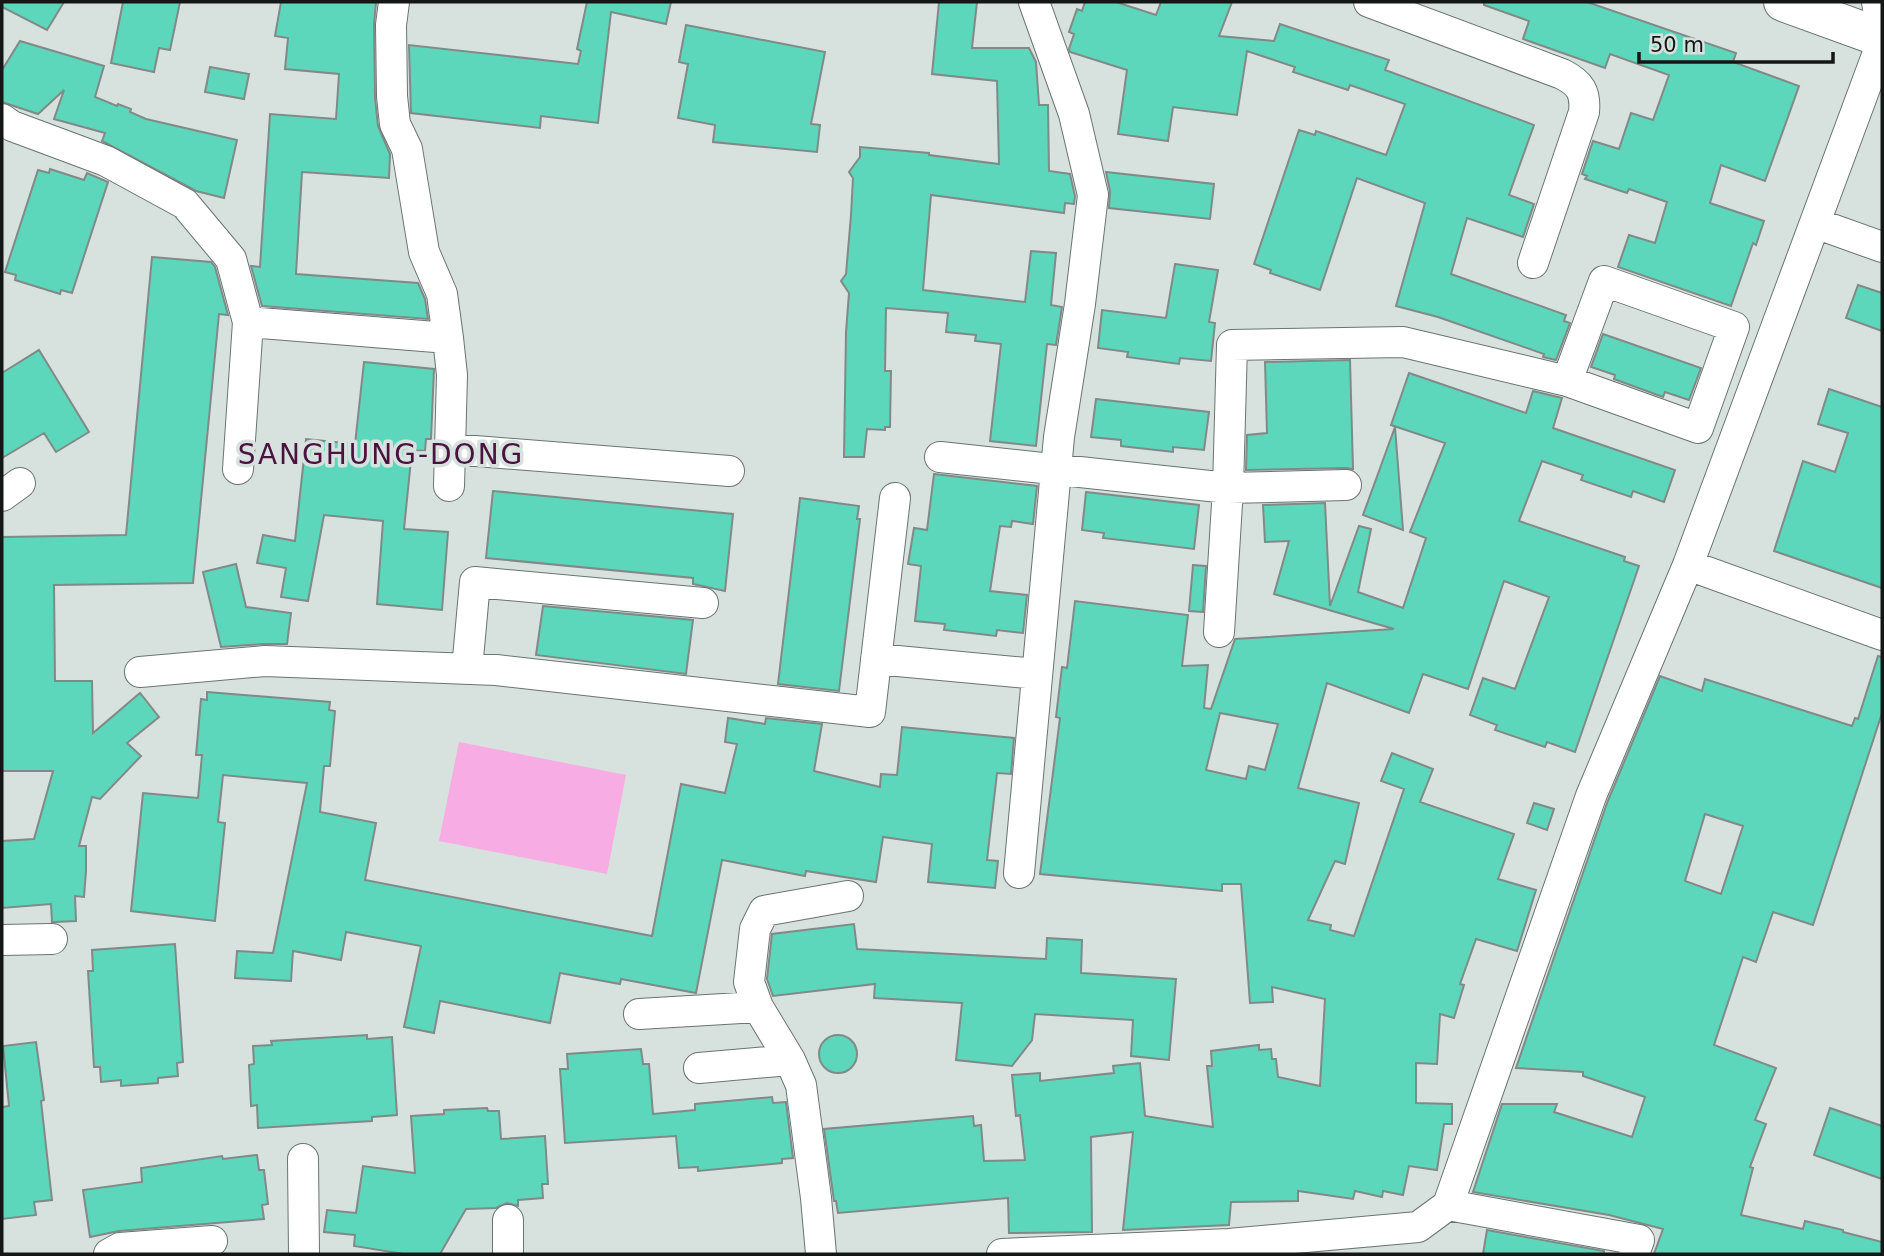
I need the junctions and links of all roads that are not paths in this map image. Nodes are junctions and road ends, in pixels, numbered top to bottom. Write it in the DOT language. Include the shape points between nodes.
graph roads {
  1 [pos="394,2"];
  2 [pos="1034,2"];
  3 [pos="1369,2"];
  4 [pos="1783,2"];
  5 [pos="1877,2"];
  6 [pos="1882,32"];
  7 [pos="1882,40"];
  8 [pos="2,119"];
  9 [pos="1815,223"];
  10 [pos="1882,247"];
  11 [pos="1533,263"];
  12 [pos="248,322"];
  13 [pos="448,338"];
  14 [pos="1566,381"];
  15 [pos="450,449"];
  16 [pos="940,457"];
  17 [pos="238,469"];
  18 [pos="1056,470"];
  19 [pos="729,471"];
  20 [pos="1346,485"];
  21 [pos="449,486"];
  22 [pos="1228,488"];
  23 [pos="895,498"];
  24 [pos="1688,565"];
  25 [pos="703,603"];
  26 [pos="1219,632"];
  27 [pos="1882,635"];
  28 [pos="876,659"];
  29 [pos="467,669"];
  30 [pos="140,672"];
  31 [pos="1037,674"];
  32 [pos="1019,873"];
  33 [pos="848,896"];
  34 [pos="52,939"];
  35 [pos="2,940"];
  36 [pos="758,1007"];
  37 [pos="639,1014"];
  38 [pos="790,1060"];
  39 [pos="699,1068"];
  40 [pos="303,1159"];
  41 [pos="1448,1205"];
  42 [pos="508,1220"];
  43 [pos="212,1241"];
  44 [pos="109,1254"];
  45 [pos="304,1254"];
  46 [pos="508,1254"];
  47 [pos="821,1254"];
  48 [pos="1002,1254"];
  49 [pos="1634,1254"];
  1 -- 13 [label="street" via="391,84 396,124 407,149 424,252 442,294"];
  2 -- 18 [label="street" via="1074,114 1093,195"];
  3 -- 11 [label="street" via="1562,74 1582,89 1584,112"];
  4 -- 7 [label="main road"];
  5 -- 6 [label="street"];
  7 -- 9 [label="street"];
  8 -- 12 [label="street" via="106,161 185,204 231,259"];
  9 -- 10 [label="street"];
  9 -- 24 [label="street"];
  12 -- 13 [label="street"];
  12 -- 17 [label="street"];
  13 -- 15 [label="street"];
  14 -- 14 [label="street" via="1698,428 1734,327 1604,281"];
  14 -- 22 [label="street" via="1403,342 1233,345"];
  15 -- 19 [label="street"];
  15 -- 21 [label="street"];
  16 -- 18 [label="street"];
  18 -- 22 [label="street"];
  18 -- 31 [label="street"];
  20 -- 22 [label="street"];
  22 -- 26 [label="street"];
  23 -- 28 [label="street"];
  24 -- 27 [label="street"];
  24 -- 41 [label="street" via="1591,796"];
  25 -- 29 [label="street" via="475,582"];
  28 -- 29 [label="street" via="870,712"];
  28 -- 31 [label="street"];
  29 -- 30 [label="street" via="265,661"];
  31 -- 32 [label="street"];
  33 -- 36 [label="street" via="764,911 755,929 749,982"];
  34 -- 35 [label="street"];
  36 -- 37 [label="street"];
  36 -- 38 [label="street"];
  38 -- 39 [label="street"];
  38 -- 47 [label="street" via="801,1085"];
  40 -- 45 [label="street"];
  41 -- 48 [label="street" via="1418,1227 1229,1244"];
  41 -- 49 [label="street" via="1639,1240"];
  42 -- 46 [label="street"];
  43 -- 44 [label="street" via="120,1248"];
}
